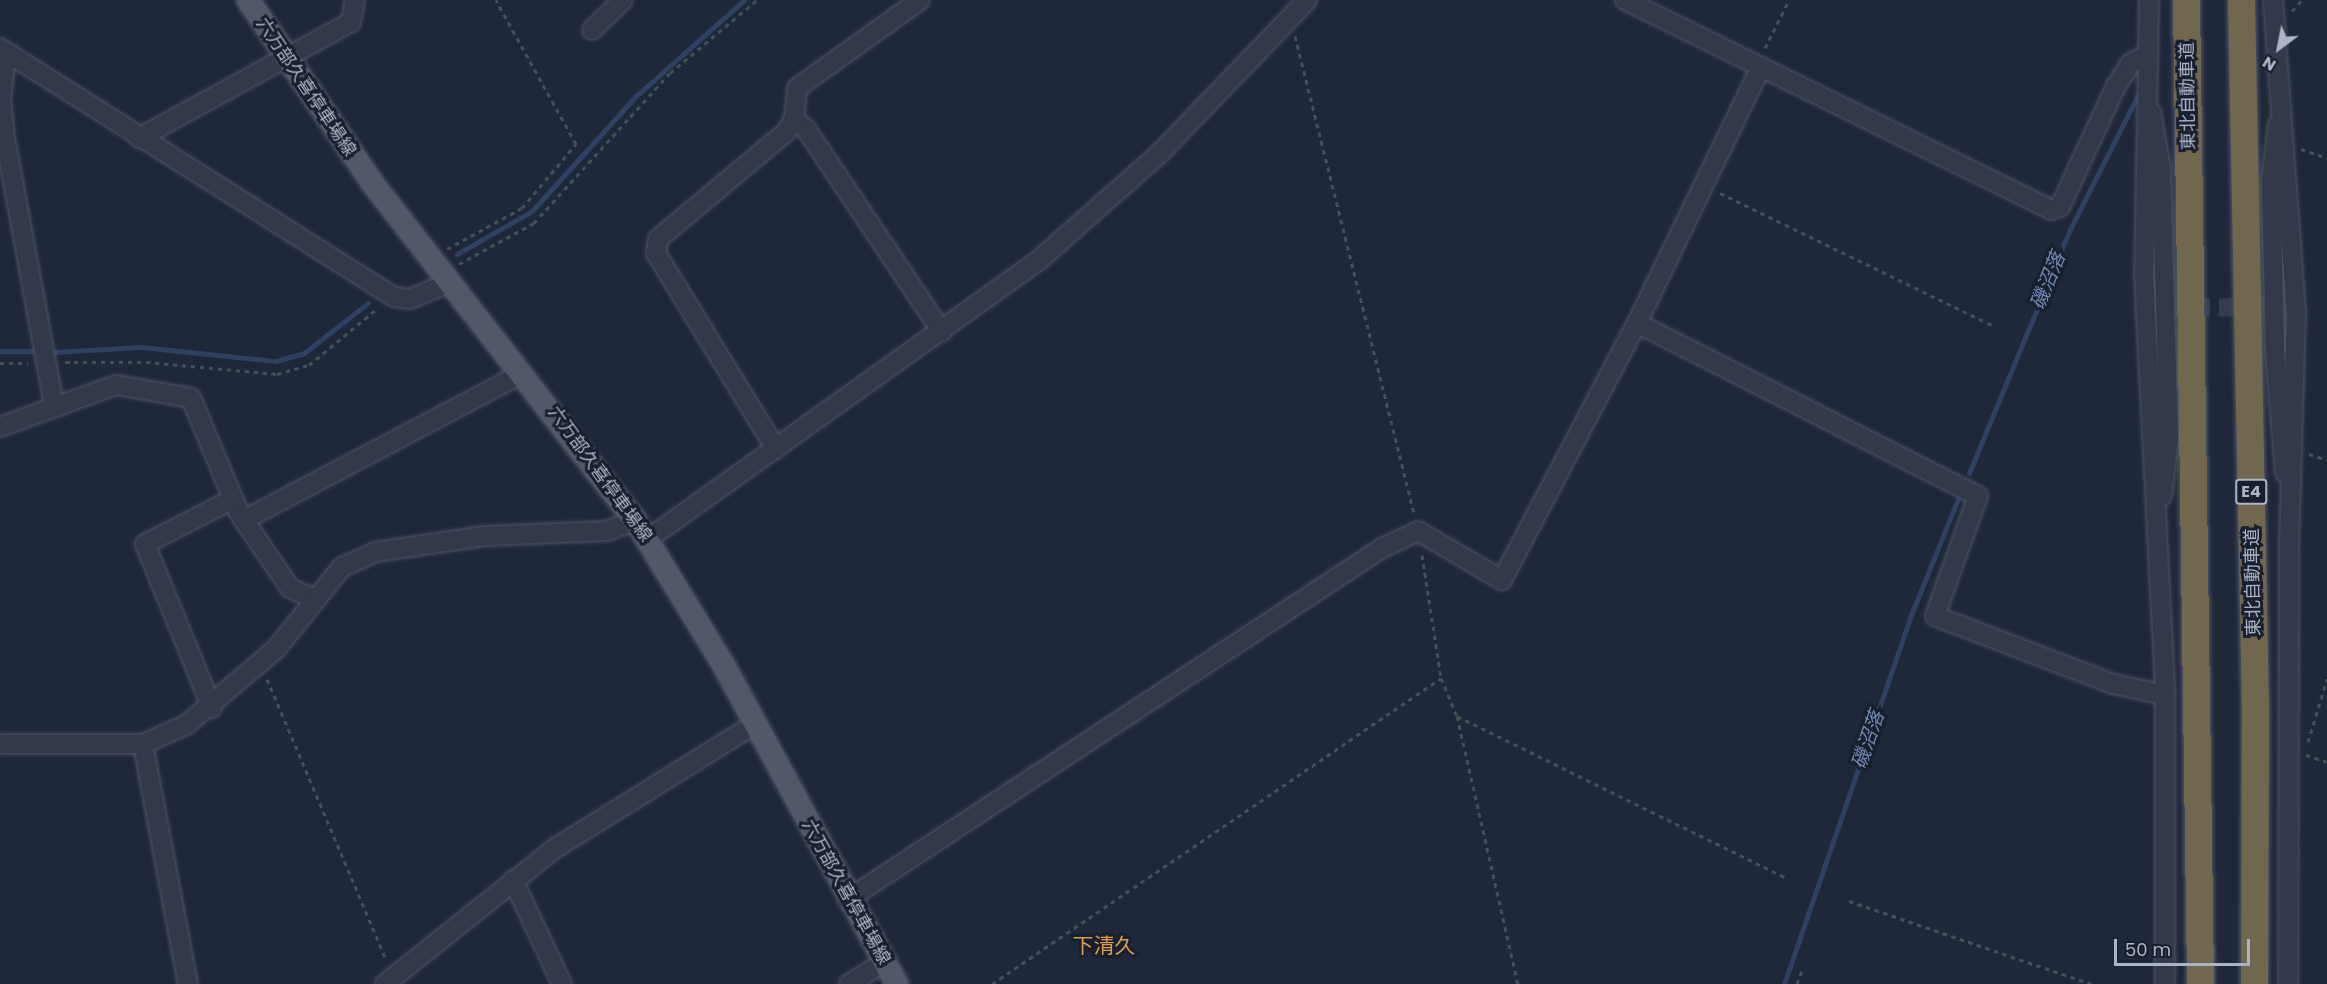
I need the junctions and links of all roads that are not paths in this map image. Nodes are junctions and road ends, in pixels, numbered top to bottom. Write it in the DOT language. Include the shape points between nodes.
graph roads {
  1 [pos="248,0"];
  2 [pos="355,0"];
  3 [pos="623,0"];
  4 [pos="920,0"];
  5 [pos="1306,0"];
  6 [pos="1625,0"];
  7 [pos="2149,0"];
  8 [pos="2186,0"];
  9 [pos="2241,0"];
  10 [pos="2273,0"];
  11 [pos="592,30"];
  12 [pos="3,50"];
  13 [pos="2149,54"];
  14 [pos="285,58"];
  15 [pos="1758,67"];
  16 [pos="2282,109"];
  17 [pos="1,119"];
  18 [pos="794,119"];
  19 [pos="139,138"];
  20 [pos="453,274"];
  21 [pos="1637,323"];
  22 [pos="942,332"];
  23 [pos="523,372"];
  24 [pos="54,404"];
  25 [pos="0,427"];
  26 [pos="776,448"];
  27 [pos="233,499"];
  28 [pos="2291,501"];
  29 [pos="244,520"];
  30 [pos="641,529"];
  31 [pos="312,598"];
  32 [pos="2165,695"];
  33 [pos="212,708"];
  34 [pos="755,724"];
  35 [pos="0,744"];
  36 [pos="143,744"];
  37 [pos="513,880"];
  38 [pos="847,900"];
  39 [pos="884,962"];
  40 [pos="389,981"];
  41 [pos="188,984"];
  42 [pos="562,984"];
  43 [pos="849,984"];
  44 [pos="897,984"];
  45 [pos="2165,984"];
  46 [pos="2200,984"];
  47 [pos="2254,984"];
  48 [pos="2288,984"];
  1 -- 14 [label="main road, 六万部久喜停車場線"];
  2 -- 14 [label="street" via="351,22"];
  3 -- 11 [label="street"];
  4 -- 18 [label="street" via="797,88"];
  5 -- 22 [label="street" via="1160,153 1038,261"];
  6 -- 15 [label="street"];
  7 -- 13 [label="street"];
  8 -- 46 [label="highway, 東北自動車道"];
  9 -- 47 [label="highway, 東北自動車道 / E4" via="2255,708"];
  10 -- 16 [label="street"];
  12 -- 17 [label="street"];
  12 -- 19 [label="street"];
  13 -- 15 [label="street" via="2131,63 2116,86 2060,207 2051,210"];
  13 -- 32 [label="street" via="2145,329 2159,510"];
  14 -- 19 [label="street"];
  14 -- 20 [label="main road, 六万部久喜停車場線"];
  15 -- 21 [label="street"];
  16 -- 28 [label="street" via="2296,311"];
  16 -- 28 [label="street" via="2271,160 2275,351 2281,453"];
  17 -- 24 [label="street"];
  18 -- 22 [label="street" via="806,129"];
  18 -- 26 [label="street" via="786,132 658,239 656,253"];
  19 -- 20 [label="street" via="394,297 410,299"];
  20 -- 23 [label="main road, 六万部久喜停車場線"];
  21 -- 32 [label="street" via="1978,496 1935,616 2113,684"];
  21 -- 38 [label="street" via="1502,580 1418,531 1382,548"];
  22 -- 26 [label="street"];
  23 -- 29 [label="street"];
  23 -- 30 [label="main road, 六万部久喜停車場線"];
  24 -- 25 [label="street"];
  24 -- 27 [label="street" via="116,385 191,398"];
  26 -- 30 [label="street"];
  27 -- 29 [label="street"];
  27 -- 33 [label="street" via="145,544"];
  28 -- 48 [label="street"];
  29 -- 31 [label="street" via="290,588"];
  30 -- 31 [label="street" via="485,536 375,552 342,567"];
  30 -- 34 [label="main road, 六万部久喜停車場線"];
  31 -- 33 [label="street" via="260,663"];
  32 -- 45 [label="street"];
  33 -- 36 [label="street"];
  34 -- 37 [label="street" via="590,824"];
  34 -- 38 [label="main road, 六万部久喜停車場線"];
  35 -- 36 [label="street"];
  36 -- 41 [label="street"];
  37 -- 40 [label="street"];
  37 -- 42 [label="street"];
  38 -- 39 [label="main road, 六万部久喜停車場線"];
  39 -- 43 [label="street"];
  39 -- 44 [label="main road, 六万部久喜停車場線"];
}
